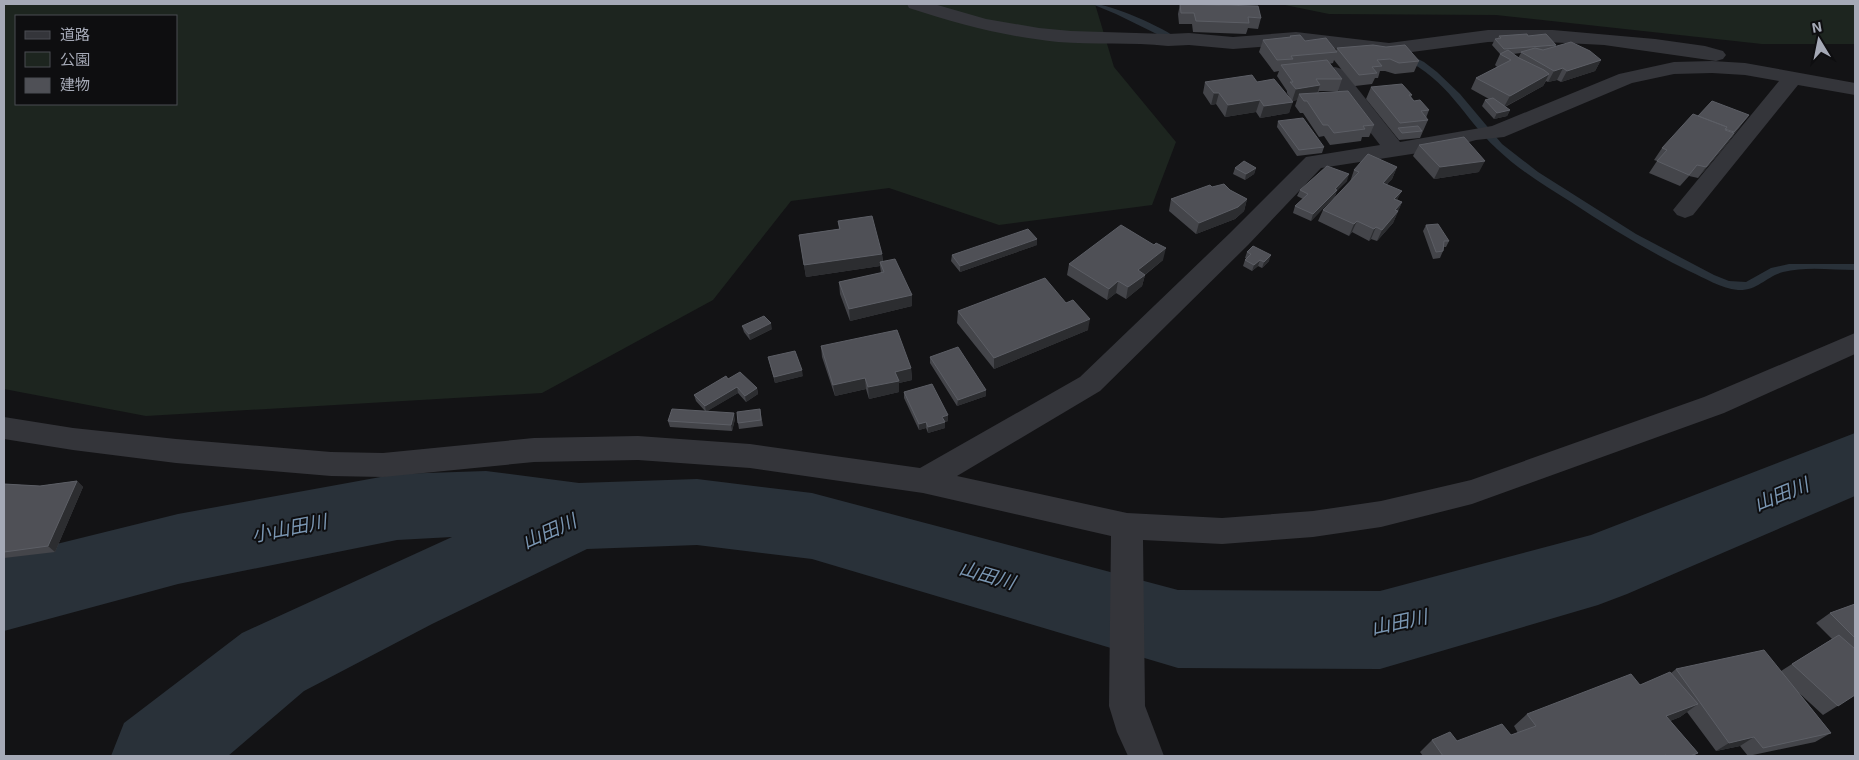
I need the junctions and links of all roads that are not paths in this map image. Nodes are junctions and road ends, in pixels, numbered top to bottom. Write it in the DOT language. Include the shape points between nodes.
graph roads {
  1 [pos="916,4"];
  2 [pos="1752,70"];
  3 [pos="1335,74"];
  4 [pos="1794,78"];
  5 [pos="1855,89"];
  6 [pos="1395,150"];
  7 [pos="1686,210"];
  8 [pos="1855,343"];
  9 [pos="4,428"];
  10 [pos="923,481"];
  11 [pos="1127,526"];
  12 [pos="1146,756"];
  1 -- 2 [label="street" via="951,16 1057,36 1225,43 1295,38 1390,48 1434,45 1471,37 1556,35 1705,52"];
  2 -- 4 [label="street"];
  2 -- 6 [label="street" via="1674,68 1626,78 1486,133"];
  3 -- 6 [label="street"];
  4 -- 5 [label="street"];
  4 -- 7 [label="street"];
  6 -- 10 [label="street" via="1314,162 1090,384"];
  8 -- 11 [label="street" via="1714,405 1472,492 1381,514 1312,524 1222,531"];
  9 -- 10 [label="street" via="176,451 331,464 383,465 534,450 638,448 750,456"];
  10 -- 11 [label="street"];
  11 -- 12 [label="street" via="1127,706"];
}
